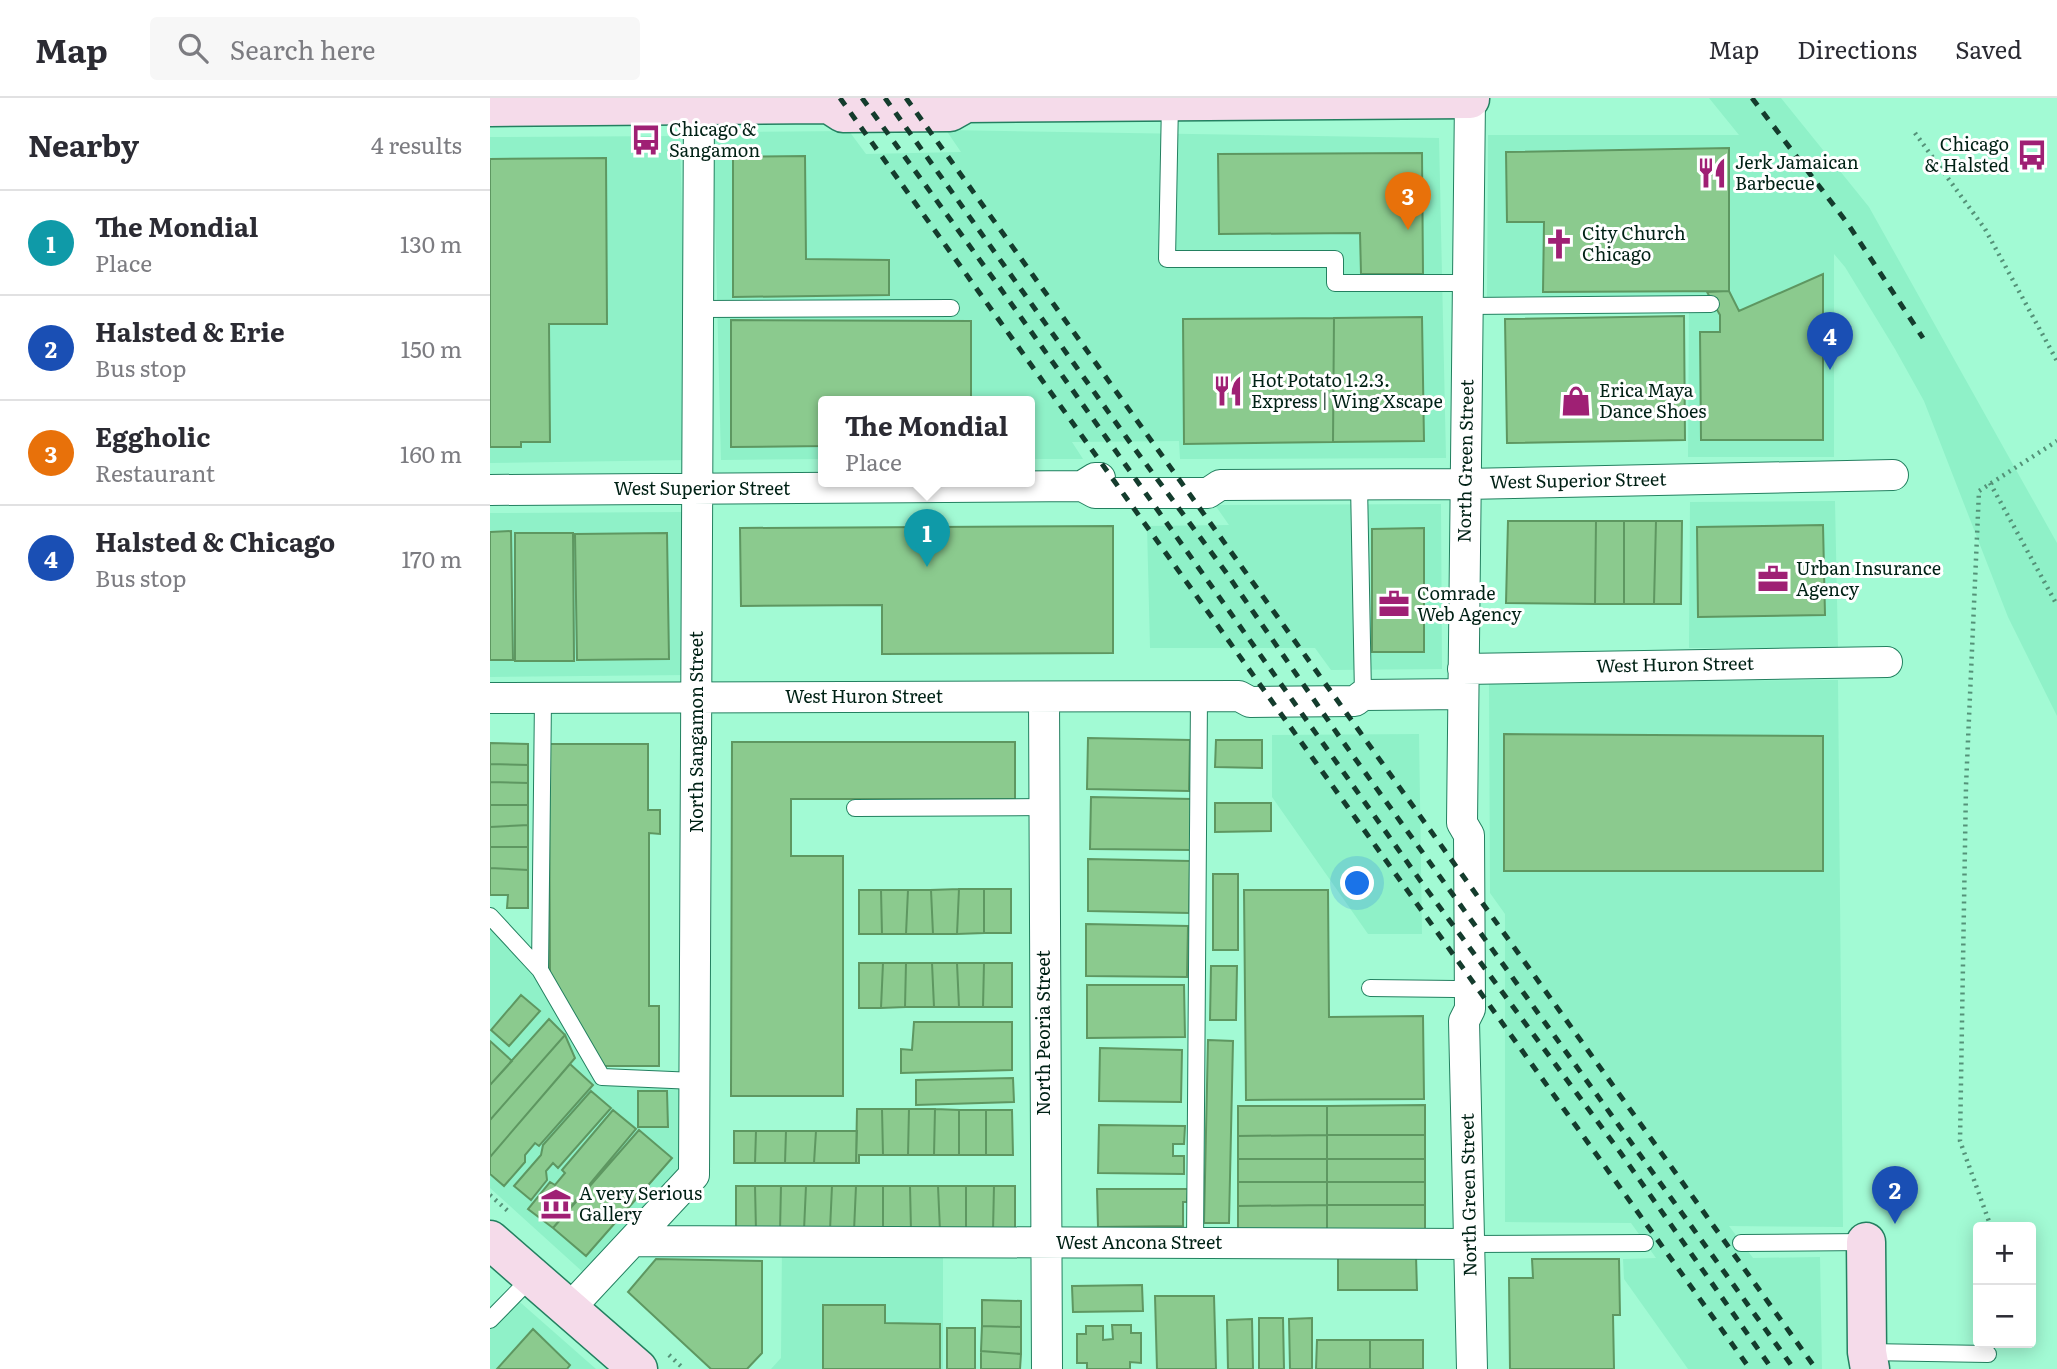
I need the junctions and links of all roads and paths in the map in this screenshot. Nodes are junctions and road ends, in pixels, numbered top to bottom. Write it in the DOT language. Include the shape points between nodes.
graph roads {
  1 [pos="1470,99"];
  2 [pos="831,100"];
  3 [pos="1170,100"];
  4 [pos="962,101"];
  5 [pos="699,106"];
  6 [pos="490,107"];
  7 [pos="1915,133"];
  8 [pos="1468,295"];
  9 [pos="1711,304"];
  10 [pos="951,308"];
  11 [pos="699,309"];
  12 [pos="2057,361"];
  13 [pos="2057,441"];
  14 [pos="1893,475"];
  15 [pos="1990,483"];
  16 [pos="1359,484"];
  17 [pos="1465,484"];
  18 [pos="1035,486"];
  19 [pos="954,487"];
  20 [pos="697,489"];
  21 [pos="490,490"];
  22 [pos="2057,605"];
  23 [pos="1887,662"];
  24 [pos="1463,681"];
  25 [pos="1363,695"];
  26 [pos="1199,696"];
  27 [pos="1044,697"];
  28 [pos="490,698"];
  29 [pos="543,698"];
  30 [pos="697,698"];
  31 [pos="1044,807"];
  32 [pos="855,808"];
  33 [pos="1462,822"];
  34 [pos="490,916"];
  35 [pos="540,970"];
  36 [pos="1370,988"];
  37 [pos="1455,989"];
  38 [pos="1464,1021"];
  39 [pos="695,1081"];
  40 [pos="1989,1222"];
  41 [pos="490,1240"];
  42 [pos="633,1241"];
  43 [pos="1045,1242"];
  44 [pos="1866,1242"];
  45 [pos="1195,1243"];
  46 [pos="1645,1243"];
  47 [pos="1741,1243"];
  48 [pos="1471,1244"];
  49 [pos="532,1278"];
  50 [pos="569,1309"];
  51 [pos="490,1320"];
  52 [pos="1988,1354"];
  53 [pos="1866,1363"];
  54 [pos="638,1369"];
  55 [pos="1047,1369"];
  56 [pos="1472,1369"];
  1 -- 3 [label="main road"];
  1 -- 8 [label="street, North Green Street"];
  2 -- 4 [label="main road" via="843,113 950,112"];
  2 -- 5 [label="main road"];
  3 -- 4 [label="main road"];
  3 -- 8 [label="lane" via="1167,259 1335,259 1335,283"];
  5 -- 6 [label="main road"];
  5 -- 11 [label="street, North Sangamon Street"];
  7 -- 12 [label="path" via="1985,229"];
  8 -- 9 [label="lane"];
  8 -- 17 [label="street, North Green Street"];
  10 -- 11 [label="lane"];
  11 -- 20 [label="street, North Sangamon Street"];
  13 -- 15 [label="path"];
  14 -- 17 [label="street, West Superior Street"];
  15 -- 22 [label="path"];
  15 -- 40 [label="path" via="1979,491 1978,505 1966,786 1960,1141"];
  16 -- 17 [label="street, West Superior Street"];
  16 -- 18 [label="street, West Superior Street" via="1220,485 1208,478 1096,478 1082,486"];
  16 -- 25 [label="lane"];
  17 -- 24 [label="street, North Green Street"];
  19 -- 20 [label="street, West Superior Street"];
  20 -- 21 [label="street, West Superior Street"];
  20 -- 30 [label="street, North Sangamon Street"];
  23 -- 24 [label="street, West Huron Street"];
  24 -- 25 [label="street, West Huron Street"];
  24 -- 33 [label="street, North Green Street"];
  25 -- 26 [label="street, West Huron Street" via="1354,689 1250,689 1239,696"];
  26 -- 27 [label="street, West Huron Street"];
  26 -- 45 [label="lane"];
  27 -- 30 [label="street, West Huron Street"];
  27 -- 31 [label="street, North Peoria Street"];
  28 -- 29 [label="street, West Huron Street"];
  29 -- 30 [label="street, West Huron Street"];
  29 -- 35 [label="lane"];
  30 -- 39 [label="street, North Sangamon Street"];
  31 -- 32 [label="lane"];
  31 -- 43 [label="street, North Peoria Street"];
  33 -- 37 [label="street, North Green Street" via="1453,834"];
  33 -- 38 [label="street, North Green Street" via="1469,835 1470,1009"];
  34 -- 35 [label="lane"];
  35 -- 39 [label="lane" via="602,1077"];
  36 -- 37 [label="lane"];
  37 -- 38 [label="street, North Green Street" via="1456,1009"];
  38 -- 48 [label="street, North Green Street"];
  39 -- 42 [label="street, North Sangamon Street" via="694,1175"];
  41 -- 49 [label="main road"];
  42 -- 43 [label="street, West Ancona Street"];
  42 -- 50 [label="street, North Sangamon Street"];
  43 -- 45 [label="street, West Ancona Street"];
  43 -- 55 [label="street, North Peoria Street"];
  44 -- 47 [label="lane"];
  44 -- 53 [label="main road"];
  45 -- 48 [label="street, West Ancona Street"];
  46 -- 48 [label="lane, West Ancona Street"];
  48 -- 56 [label="street, North Green Street"];
  49 -- 50 [label="main road"];
  49 -- 51 [label="lane"];
  50 -- 54 [label="main road"];
  52 -- 53 [label="lane"];
}
